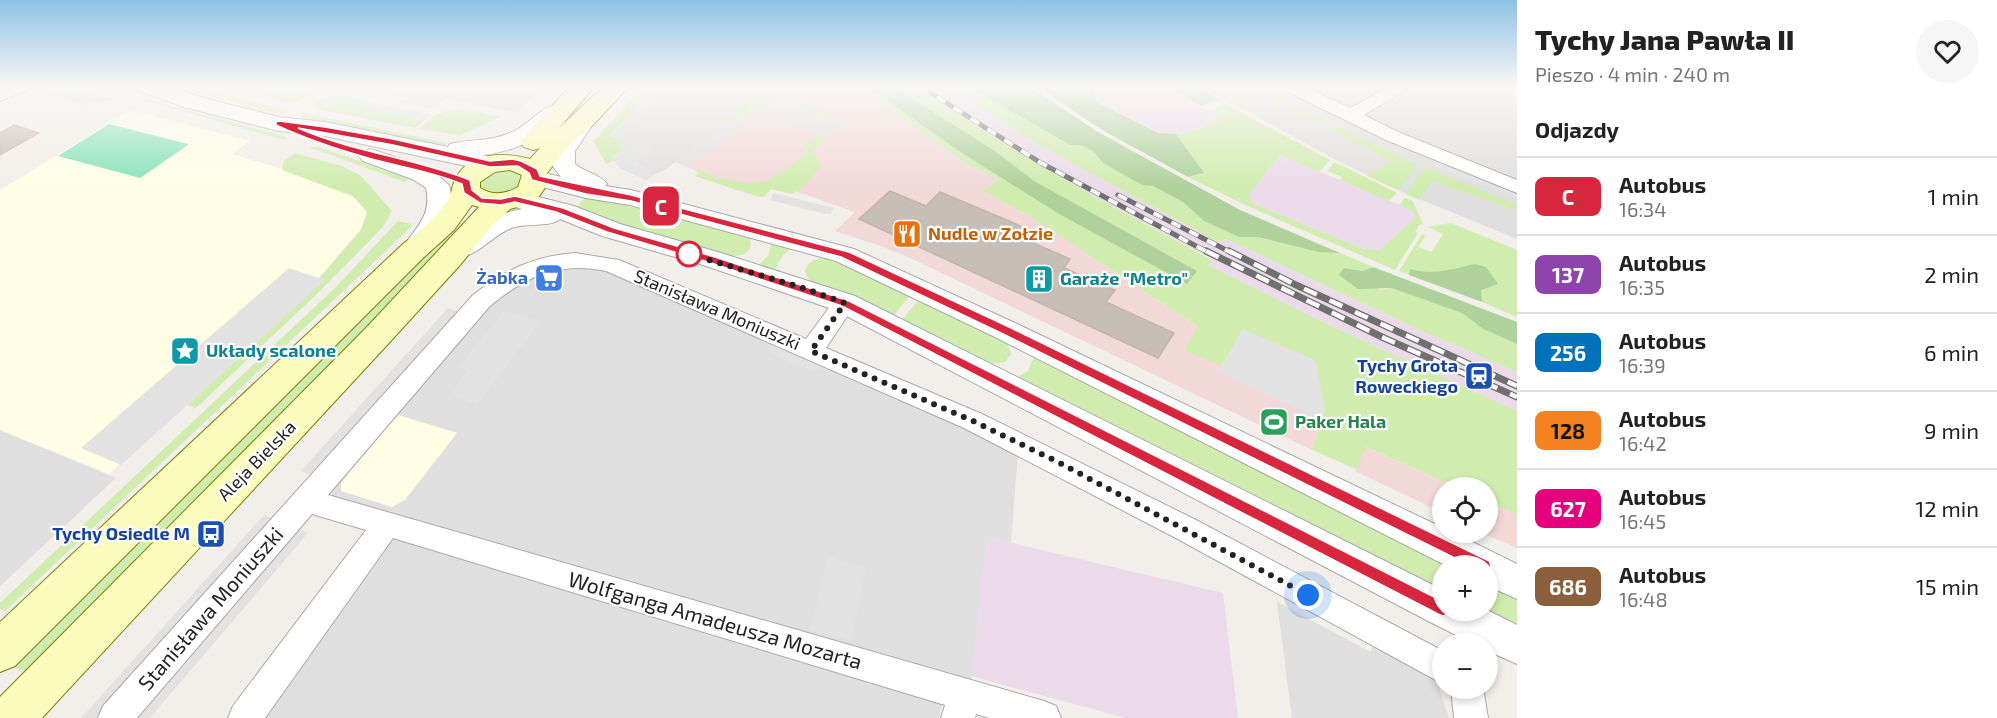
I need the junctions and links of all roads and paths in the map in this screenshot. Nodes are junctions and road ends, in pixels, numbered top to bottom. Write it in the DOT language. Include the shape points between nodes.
graph roads {
  1 [pos="585,119"];
  2 [pos="261,120"];
  3 [pos="547,120"];
  4 [pos="553,120"];
  5 [pos="1355,120"];
  6 [pos="279,124"];
  7 [pos="393,142"];
  8 [pos="371,156"];
  9 [pos="496,163"];
  10 [pos="535,175"];
  11 [pos="467,187"];
  12 [pos="1517,187"];
  13 [pos="631,198"];
  14 [pos="508,200"];
  15 [pos="611,230"];
  16 [pos="749,230"];
  17 [pos="824,249"];
  18 [pos="413,250"];
  19 [pos="450,258"];
  20 [pos="712,259"];
  21 [pos="800,287"];
  22 [pos="845,303"];
  23 [pos="1005,330"];
  24 [pos="811,351"];
  25 [pos="975,369"];
  26 [pos="306,500"];
  27 [pos="387,524"];
  28 [pos="1462,555"];
  29 [pos="1498,573"];
  30 [pos="1517,582"];
  31 [pos="1432,603"];
  32 [pos="1467,621"];
  33 [pos="6,636"];
  34 [pos="1517,647"];
  35 [pos="1432,662"];
  36 [pos="1469,699"];
  37 [pos="961,706"];
  38 [pos="11,718"];
  39 [pos="115,718"];
  40 [pos="245,718"];
  41 [pos="1044,718"];
  42 [pos="1472,718"];
  1 -- 10 [label="main road" via="561,139"];
  1 -- 13 [label="street" via="566,146 562,164 576,177"];
  2 -- 6 [label="street"];
  3 -- 7 [label="street" via="519,139 472,150"];
  4 -- 9 [label="main road" via="532,143"];
  5 -- 12 [label="street"];
  6 -- 7 [label="street"];
  6 -- 8 [label="street"];
  7 -- 9 [label="street"];
  8 -- 11 [label="street" via="431,168"];
  8 -- 18 [label="street" via="421,174 437,185 437,223"];
  9 -- 10 [label="main road" via="521,163"];
  9 -- 11 [label="main road" via="475,172"];
  10 -- 13 [label="street" via="586,191"];
  10 -- 14 [label="main road, Aleja Bielska" via="530,190"];
  11 -- 14 [label="main road" via="480,200"];
  11 -- 18 [label="main road" via="458,209 441,230"];
  13 -- 16 [label="street"];
  14 -- 15 [label="street" via="565,212"];
  14 -- 19 [label="main road, Aleja Bielska" via="481,220"];
  15 -- 19 [label="street" via="553,217 515,217 477,234"];
  15 -- 20 [label="street"];
  16 -- 17 [label="street"];
  16 -- 20 [label="street" via="761,242 755,255 736,263"];
  17 -- 21 [label="street" via="803,254 793,263 791,274"];
  17 -- 23 [label="street" via="845,255"];
  18 -- 33 [label="main road"];
  19 -- 38 [label="main road, Aleja Bielska"];
  20 -- 21 [label="street"];
  21 -- 22 [label="street"];
  22 -- 24 [label="street"];
  22 -- 25 [label="street"];
  23 -- 25 [label="street" via="1022,347 1019,364 998,374"];
  23 -- 28 [label="street"];
  24 -- 26 [label="street, Stanisława Moniuszki" via="611,265 585,259 547,262 507,279 481,301"];
  24 -- 35 [label="street, Stanisława Moniuszki" via="1058,462"];
  25 -- 31 [label="street"];
  26 -- 27 [label="street"];
  26 -- 39 [label="street, Stanisława Moniuszki"];
  27 -- 37 [label="street, Wolfganga Amadeusza Mozarta"];
  27 -- 40 [label="street"];
  29 -- 30 [label="street"];
  32 -- 34 [label="street"];
  36 -- 42 [label="street"];
  37 -- 41 [label="street, Wolfganga Amadeusza Mozarta"];
}
